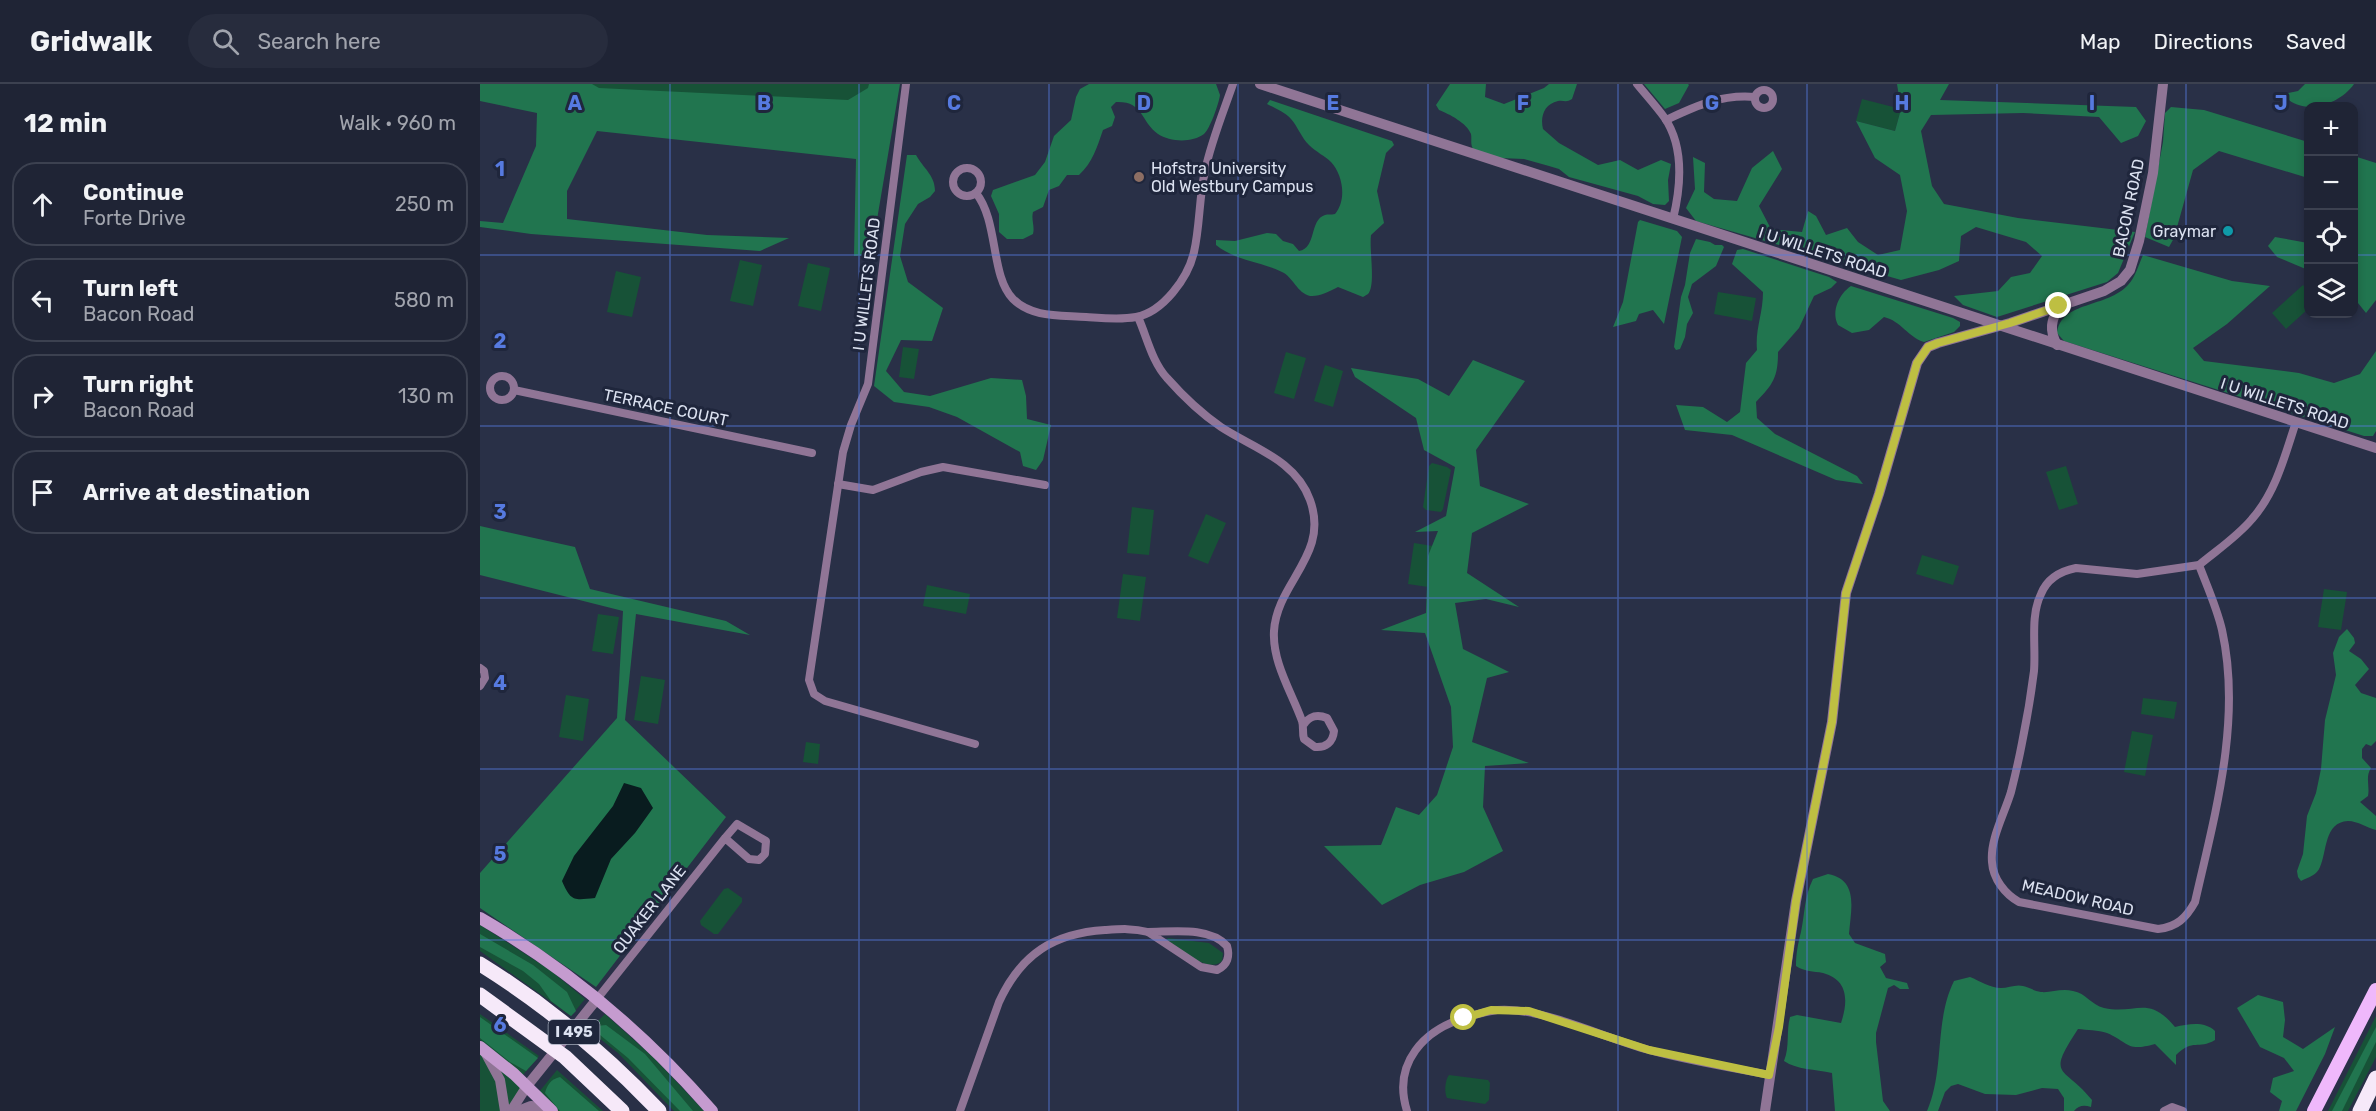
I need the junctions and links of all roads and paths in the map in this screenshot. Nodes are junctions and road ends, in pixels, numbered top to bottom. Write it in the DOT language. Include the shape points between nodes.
graph roads {
  1 [pos="906,84"];
  2 [pos="1233,84"];
  3 [pos="1260,84"];
  4 [pos="1637,84"];
  5 [pos="2163,84"];
  6 [pos="1755,97"];
  7 [pos="1666,120"];
  8 [pos="976,193"];
  9 [pos="1673,219"];
  10 [pos="2059,306"];
  11 [pos="1138,317"];
  12 [pos="1996,326"];
  13 [pos="2058,345"];
  14 [pos="480,379"];
  15 [pos="490,383"];
  16 [pos="514,390"];
  17 [pos="2296,422"];
  18 [pos="2376,448"];
  19 [pos="812,453"];
  20 [pos="838,484"];
  21 [pos="1045,485"];
  22 [pos="2199,565"];
  23 [pos="480,668"];
  24 [pos="480,686"];
  25 [pos="1304,724"];
  26 [pos="975,744"];
  27 [pos="725,838"];
  28 [pos="480,918"];
  29 [pos="1148,932"];
  30 [pos="480,964"];
  31 [pos="2376,990"];
  32 [pos="480,995"];
  33 [pos="597,999"];
  34 [pos="481,1047"];
  35 [pos="1769,1075"];
  36 [pos="2376,1078"];
  37 [pos="527,1086"];
  38 [pos="551,1110"];
  39 [pos="2360,1110"];
  40 [pos="506,1111"];
  41 [pos="511,1111"];
  42 [pos="518,1111"];
  43 [pos="622,1111"];
  44 [pos="659,1111"];
  45 [pos="712,1111"];
  46 [pos="960,1111"];
  47 [pos="1407,1111"];
  48 [pos="1765,1111"];
  49 [pos="2164,1111"];
  50 [pos="2183,1111"];
  51 [pos="2314,1111"];
  1 -- 20 [label="street, I U WILLETS ROAD" via="867,390 848,433"];
  2 -- 11 [label="street" via="1205,171 1189,267 1168,297"];
  3 -- 9 [label="street, I U WILLETS ROAD"];
  4 -- 7 [label="street"];
  5 -- 10 [label="street, BACON ROAD" via="2153,173 2130,270 2104,291"];
  6 -- 7 [label="street" via="1712,100"];
  7 -- 9 [label="street" via="1680,165"];
  8 -- 11 [label="street" via="987,212 1004,284 1020,305 1040,314"];
  9 -- 12 [label="street, I U WILLETS ROAD"];
  10 -- 12 [label="street, BACON ROAD"];
  10 -- 13 [label="street" via="2051,325"];
  11 -- 25 [label="street" via="1154,359 1168,380 1221,427 1286,466 1310,498 1313,543 1279,607 1274,631 1278,659"];
  12 -- 13 [label="street, I U WILLETS ROAD"];
  12 -- 35 [label="street, BACON ROAD" via="1938,343 1921,354 1846,593 1832,722 1796,901"];
  13 -- 17 [label="street, I U WILLETS ROAD"];
  14 -- 15 [label="street, TERRACE COURT"];
  15 -- 16 [label="street, TERRACE COURT" via="503,376 510,379"];
  15 -- 16 [label="street, TERRACE COURT" via="490,392 499,400 507,400"];
  16 -- 19 [label="street, TERRACE COURT"];
  17 -- 18 [label="street, I U WILLETS ROAD"];
  17 -- 22 [label="street" via="2275,483 2263,505 2242,530"];
  20 -- 21 [label="street" via="873,490 943,467"];
  20 -- 26 [label="street, I U WILLETS ROAD" via="809,675 811,690 834,704"];
  22 -- 22 [label="street, MEADOW ROAD" via="2137,574 2076,568 2052,579 2040,595 2034,670 2022,743 1993,846 1994,874 2001,887 2019,902 2158,929 2178,924 2193,906 2217,806 2230,709 2222,630"];
  23 -- 24 [label="street" via="485,678"];
  27 -- 27 [label="street" via="737,824 766,841 765,854 759,860 749,860"];
  27 -- 33 [label="street, QUAKER LANE"];
  28 -- 33 [label="main road"];
  29 -- 29 [label="street" via="1201,967 1217,970 1228,959 1227,946 1214,937"];
  29 -- 46 [label="street" via="1088,931 1036,951 1022,964 999,1002"];
  30 -- 44 [label="highway, I 495" via="575,1032"];
  31 -- 51 [label="main road"];
  32 -- 43 [label="highway, I 495" via="565,1058"];
  33 -- 37 [label="street"];
  33 -- 45 [label="main road"];
  34 -- 37 [label="main road"];
  34 -- 40 [label="street" via="500,1080"];
  35 -- 47 [label="street" via="1649,1050 1529,1011 1491,1010 1439,1029 1413,1052 1403,1088"];
  35 -- 48 [label="street, BACON ROAD"];
  36 -- 39 [label="highway"];
  37 -- 38 [label="main road"];
  37 -- 41 [label="street"];
  38 -- 42 [label="street" via="534,1106"];
  49 -- 50 [label="street" via="2172,1107"];
}
